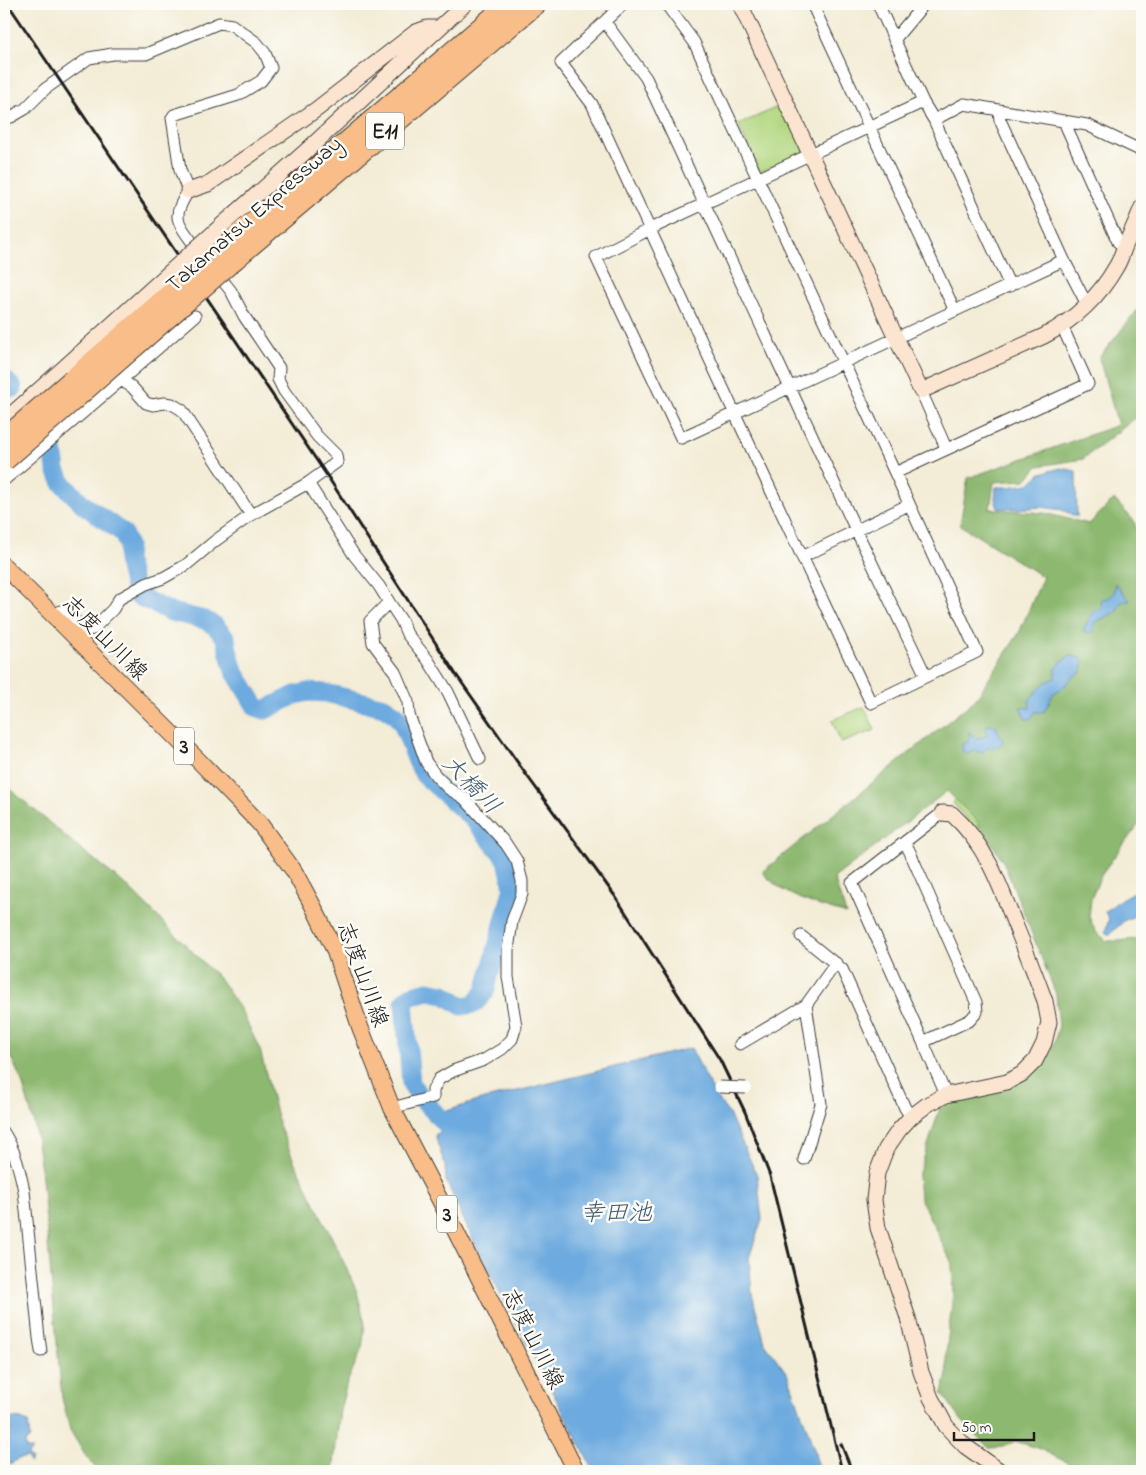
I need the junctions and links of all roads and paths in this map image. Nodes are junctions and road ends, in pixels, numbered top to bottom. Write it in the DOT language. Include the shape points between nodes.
graph roads {
  1 [pos="465,4"];
  2 [pos="508,4"];
  3 [pos="536,4"];
  4 [pos="623,4"];
  5 [pos="666,4"];
  6 [pos="740,4"];
  7 [pos="812,4"];
  8 [pos="878,4"];
  9 [pos="924,4"];
  10 [pos="605,22"];
  11 [pos="438,28"];
  12 [pos="894,40"];
  13 [pos="923,102"];
  14 [pos="999,111"];
  15 [pos="4,118"];
  16 [pos="934,120"];
  17 [pos="1067,122"];
  18 [pos="870,127"];
  19 [pos="1142,151"];
  20 [pos="811,154"];
  21 [pos="757,180"];
  22 [pos="188,191"];
  23 [pos="705,204"];
  24 [pos="1142,207"];
  25 [pos="650,229"];
  26 [pos="1125,247"];
  27 [pos="230,253"];
  28 [pos="1064,260"];
  29 [pos="1010,286"];
  30 [pos="1089,303"];
  31 [pos="955,311"];
  32 [pos="195,316"];
  33 [pos="1062,326"];
  34 [pos="896,338"];
  35 [pos="843,363"];
  36 [pos="121,380"];
  37 [pos="791,388"];
  38 [pos="921,391"];
  39 [pos="735,414"];
  40 [pos="4,421"];
  41 [pos="4,439"];
  42 [pos="946,448"];
  43 [pos="4,461"];
  44 [pos="895,473"];
  45 [pos="4,480"];
  46 [pos="308,483"];
  47 [pos="908,505"];
  48 [pos="251,514"];
  49 [pos="856,530"];
  50 [pos="802,557"];
  51 [pos="4,566"];
  52 [pos="389,602"];
  53 [pos="53,616"];
  54 [pos="926,676"];
  55 [pos="480,759"];
  56 [pos="942,813"];
  57 [pos="904,843"];
  58 [pos="801,936"];
  59 [pos="836,962"];
  60 [pos="806,1005"];
  61 [pos="923,1042"];
  62 [pos="740,1044"];
  63 [pos="720,1087"];
  64 [pos="746,1088"];
  65 [pos="946,1094"];
  66 [pos="392,1108"];
  67 [pos="911,1117"];
  68 [pos="5,1139"];
  69 [pos="804,1159"];
  70 [pos="41,1351"];
  71 [pos="576,1471"];
  72 [pos="999,1471"];
  1 -- 11 [label="street"];
  2 -- 27 [label="highway, Takamatsu Expressway / E11"];
  3 -- 27 [label="highway, Takamatsu Expressway / E11"];
  4 -- 10 [label="street"];
  5 -- 21 [label="street" via="694,42"];
  6 -- 20 [label="street"];
  7 -- 18 [label="street"];
  8 -- 12 [label="street"];
  9 -- 12 [label="street"];
  10 -- 23 [label="street" via="646,78"];
  10 -- 25 [label="street" via="561,64 592,104"];
  11 -- 22 [label="street" via="416,32 317,109 208,184"];
  11 -- 40 [label="street, bridge" via="348,113"];
  12 -- 13 [label="street"];
  13 -- 16 [label="street"];
  13 -- 18 [label="street"];
  14 -- 16 [label="street" via="964,104"];
  14 -- 17 [label="street"];
  14 -- 28 [label="street" via="1000,120"];
  15 -- 22 [label="street" via="25,108 45,89 90,58 146,54 219,23 232,24 257,43 271,68 261,80 238,95 174,115 180,170"];
  16 -- 29 [label="street"];
  17 -- 19 [label="street" via="1087,125"];
  17 -- 26 [label="street" via="1118,242"];
  18 -- 20 [label="street"];
  18 -- 31 [label="street"];
  20 -- 21 [label="street"];
  20 -- 34 [label="street"];
  21 -- 23 [label="street"];
  21 -- 35 [label="street"];
  22 -- 46 [label="street" via="177,219 231,292 279,368 278,379 284,391 317,436 336,455 337,462"];
  23 -- 25 [label="street"];
  23 -- 37 [label="street"];
  24 -- 26 [label="street"];
  25 -- 39 [label="street"];
  25 -- 39 [label="street" via="596,257 681,438"];
  26 -- 30 [label="street" via="1105,285"];
  27 -- 41 [label="highway, Takamatsu Expressway / E11, bridge"];
  27 -- 43 [label="highway, Takamatsu Expressway / E11, bridge"];
  28 -- 29 [label="street"];
  28 -- 30 [label="street"];
  29 -- 31 [label="street"];
  30 -- 33 [label="street"];
  31 -- 34 [label="street"];
  32 -- 36 [label="street"];
  33 -- 38 [label="street"];
  33 -- 42 [label="street" via="1088,384"];
  34 -- 35 [label="street"];
  34 -- 38 [label="street"];
  35 -- 37 [label="street"];
  35 -- 44 [label="street"];
  36 -- 45 [label="street"];
  36 -- 48 [label="street" via="146,403 172,404 182,410"];
  37 -- 39 [label="street"];
  37 -- 49 [label="street"];
  38 -- 42 [label="street"];
  39 -- 50 [label="street"];
  42 -- 44 [label="street"];
  44 -- 47 [label="street"];
  46 -- 48 [label="street"];
  46 -- 52 [label="street"];
  47 -- 49 [label="street"];
  47 -- 54 [label="street" via="977,652"];
  48 -- 53 [label="street" via="186,565 119,599 94,628 85,630 61,611"];
  49 -- 50 [label="street"];
  49 -- 54 [label="street"];
  50 -- 54 [label="street" via="871,703"];
  51 -- 53 [label="main road, 志度山川線 / 3"];
  52 -- 55 [label="street" via="406,634 428,660 448,692"];
  52 -- 66 [label="street" via="370,622 373,643 395,672 408,702 409,715 426,762 436,776 464,798 506,844 517,861 522,881 522,894 512,921 508,950 508,977 516,1026 512,1039 484,1060 439,1079 433,1097"];
  53 -- 66 [label="main road, 志度山川線 / 3" via="260,824 294,871 334,949"];
  56 -- 57 [label="street"];
  56 -- 65 [label="street" via="952,814 961,822 975,839 997,878 1045,1001 1049,1022 1044,1043 1022,1074 1007,1082"];
  57 -- 61 [label="street" via="852,883"];
  57 -- 61 [label="street" via="976,1002 977,1012 970,1020"];
  58 -- 59 [label="street"];
  59 -- 60 [label="street"];
  59 -- 67 [label="street" via="842,968"];
  60 -- 62 [label="street"];
  60 -- 69 [label="street" via="821,1104"];
  61 -- 65 [label="street"];
  63 -- 64 [label="street, bridge"];
  65 -- 67 [label="street"];
  66 -- 71 [label="main road, 志度山川線 / 3"];
  67 -- 72 [label="street" via="886,1150 877,1173 874,1200 878,1228 908,1318 921,1372 932,1398 946,1426 965,1446"];
  68 -- 70 [label="street" via="19,1168 24,1191"];
}
